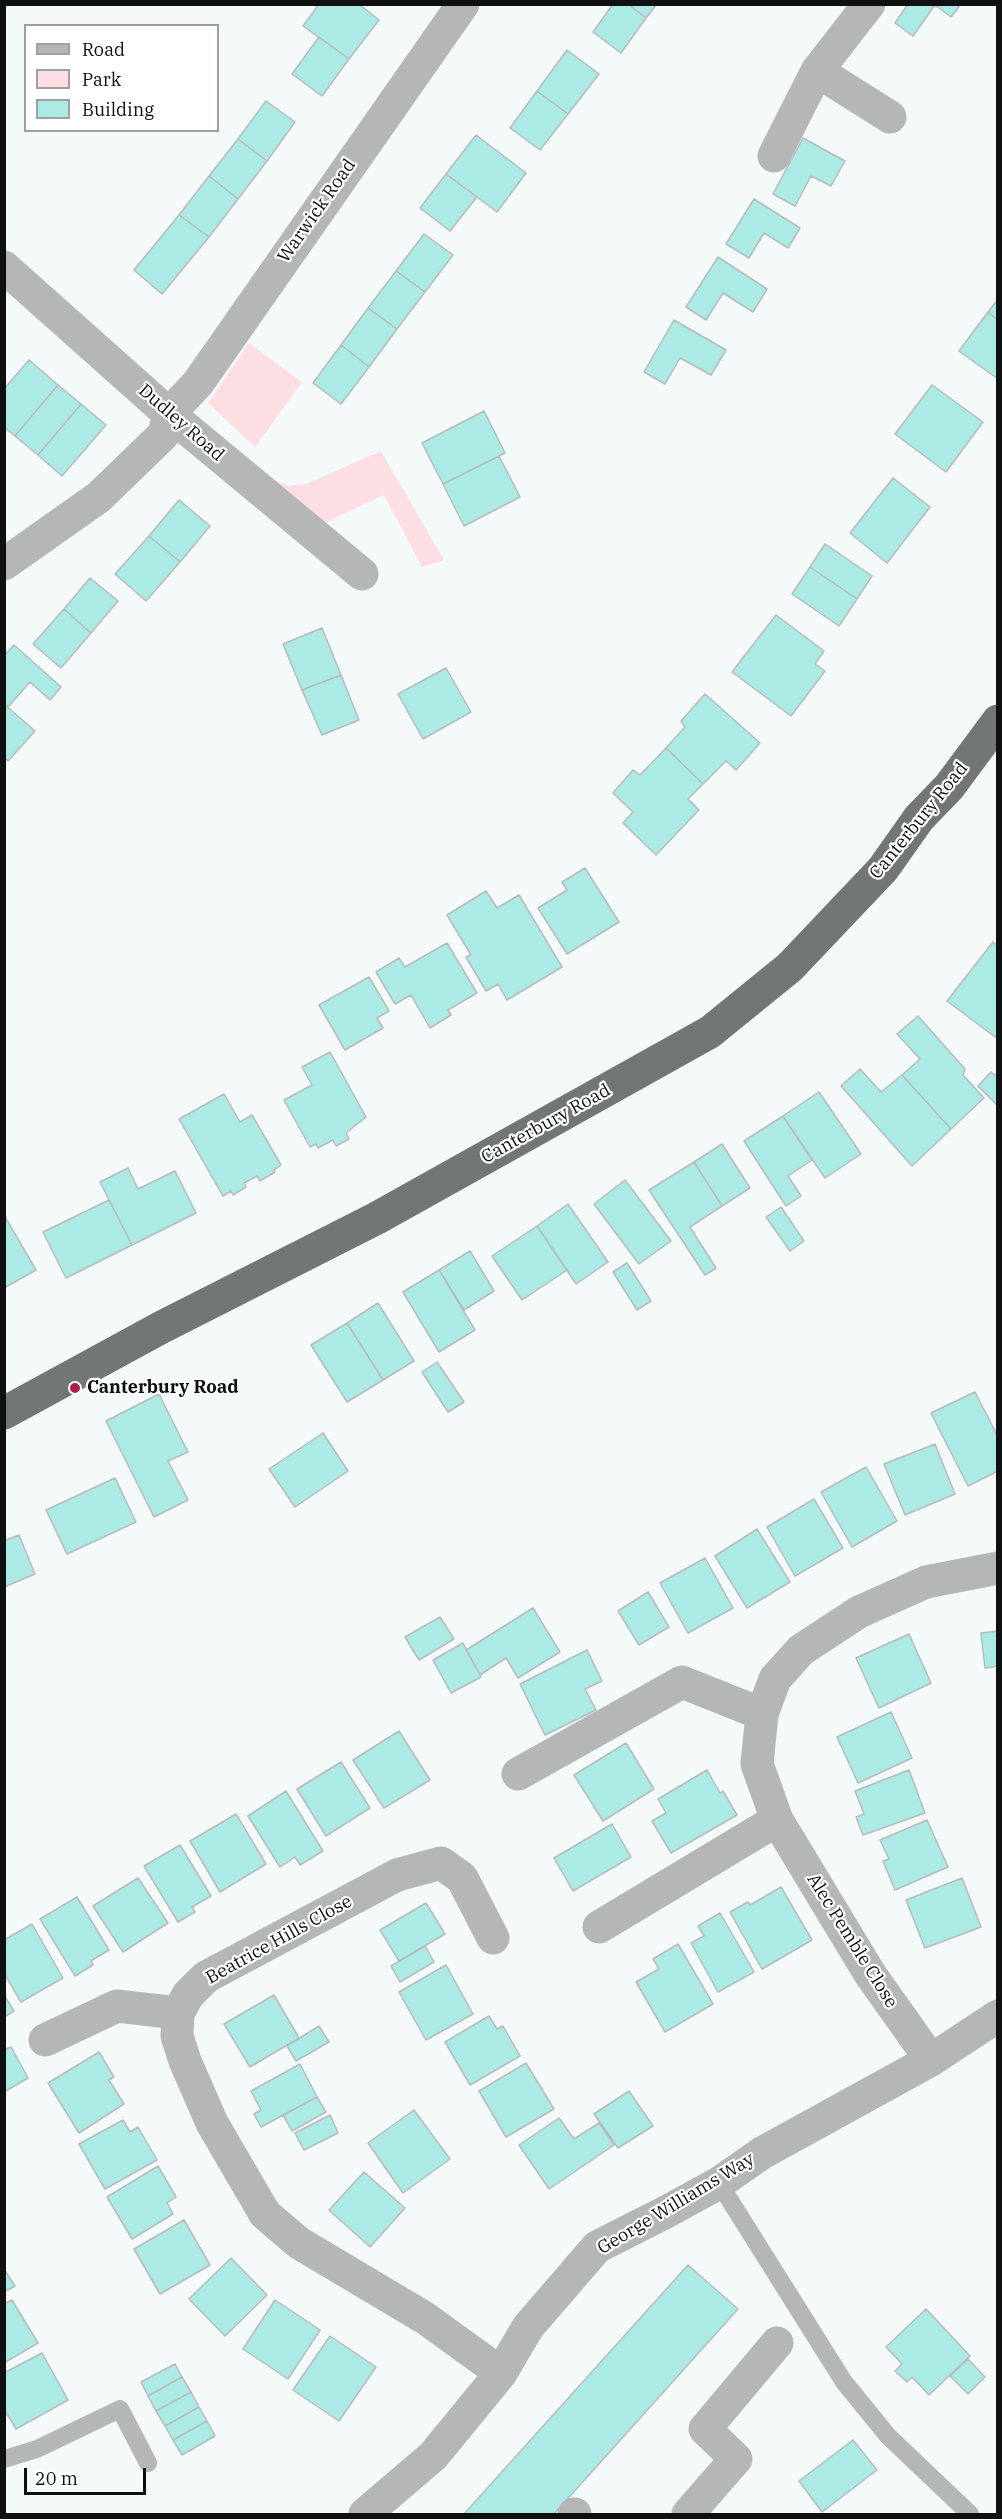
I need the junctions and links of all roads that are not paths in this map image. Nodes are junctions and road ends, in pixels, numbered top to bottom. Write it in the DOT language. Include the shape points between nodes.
graph roads {
  1 [pos="463,4"];
  2 [pos="869,4"];
  3 [pos="817,71"];
  4 [pos="890,117"];
  5 [pos="774,156"];
  6 [pos="4,267"];
  7 [pos="169,414"];
  8 [pos="4,564"];
  9 [pos="362,574"];
  10 [pos="998,721"];
  11 [pos="4,1413"];
  12 [pos="998,1568"];
  13 [pos="762,1714"];
  14 [pos="518,1774"];
  15 [pos="777,1820"];
  16 [pos="599,1927"];
  17 [pos="493,1938"];
  18 [pos="178,2013"];
  19 [pos="998,2016"];
  20 [pos="45,2040"];
  21 [pos="931,2060"];
  22 [pos="719,2182"];
  23 [pos="777,2343"];
  24 [pos="501,2373"];
  25 [pos="4,2459"];
  26 [pos="148,2463"];
  27 [pos="365,2514"];
  28 [pos="688,2514"];
  29 [pos="970,2514"];
  1 -- 7 [label="street, Warwick Road" via="198,383"];
  2 -- 3 [label="street"];
  3 -- 4 [label="street"];
  3 -- 5 [label="street"];
  6 -- 7 [label="street, Dudley Road"];
  7 -- 8 [label="street" via="164,435 99,496"];
  7 -- 9 [label="street, Dudley Road"];
  10 -- 11 [label="highway, Canterbury Road" via="883,869 790,968 710,1032 377,1218 162,1327"];
  12 -- 13 [label="street, Alec Pemble Close" via="926,1582 860,1612 801,1650 775,1679"];
  13 -- 14 [label="street" via="682,1682"];
  13 -- 15 [label="street, Alec Pemble Close" via="757,1764"];
  15 -- 16 [label="street"];
  15 -- 21 [label="street, Alec Pemble Close" via="870,1974"];
  17 -- 18 [label="street, Beatrice Hills Close" via="462,1878 441,1863 398,1875 206,1977 188,1995"];
  18 -- 20 [label="street" via="117,2006"];
  18 -- 24 [label="street" via="177,2036 193,2080 212,2122 265,2214 299,2243 425,2318"];
  19 -- 21 [label="street, George Williams Way"];
  21 -- 22 [label="street, George Williams Way" via="762,2153"];
  22 -- 24 [label="street, George Williams Way" via="597,2247 528,2327"];
  22 -- 29 [label="lane" via="844,2382 888,2436"];
  23 -- 28 [label="street" via="705,2429 736,2459"];
  24 -- 27 [label="street, George Williams Way" via="434,2457"];
  25 -- 26 [label="lane" via="37,2449 120,2409"];
}
